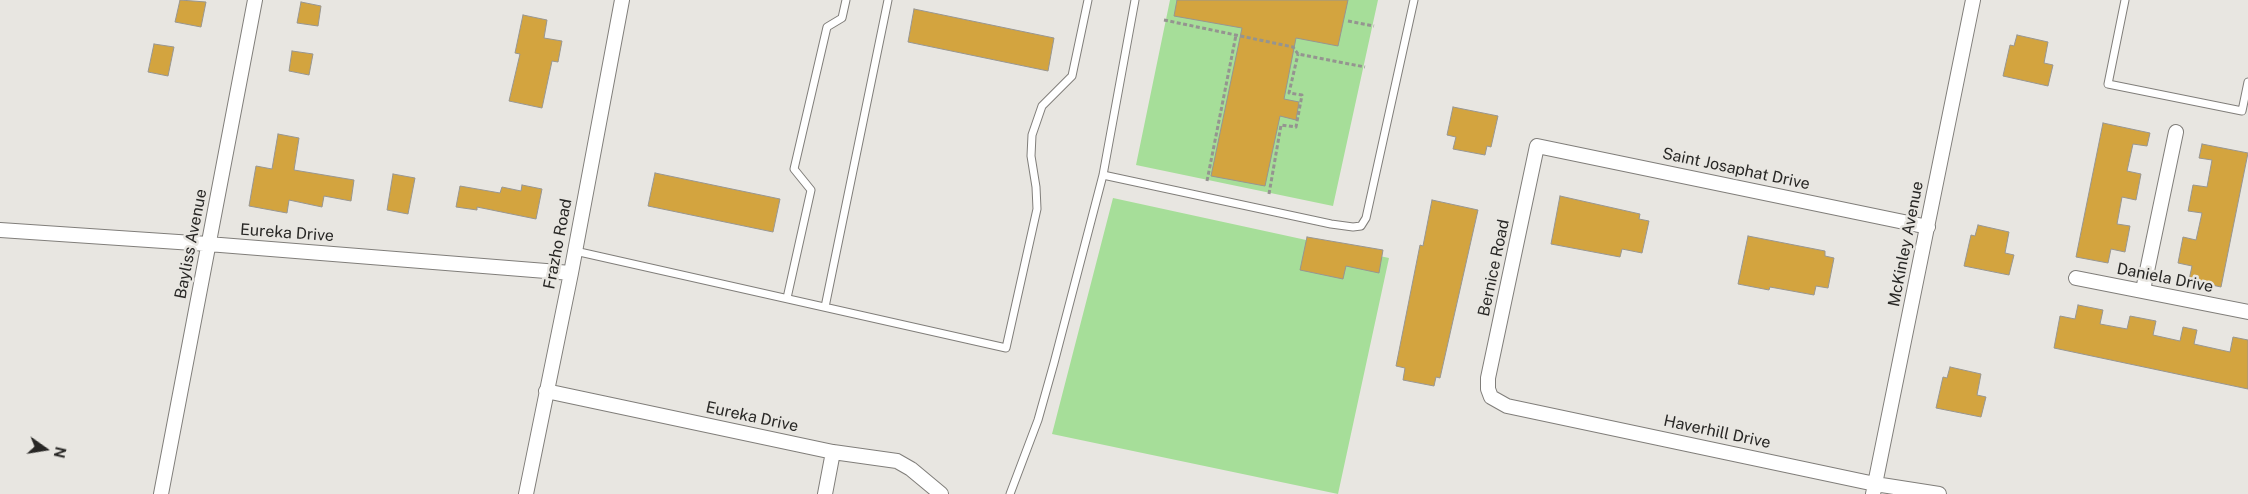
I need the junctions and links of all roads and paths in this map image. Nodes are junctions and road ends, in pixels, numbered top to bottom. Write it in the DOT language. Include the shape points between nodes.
graph roads {
  1 [pos="255,0"];
  2 [pos="622,0"];
  3 [pos="846,0"];
  4 [pos="888,0"];
  5 [pos="1088,0"];
  6 [pos="1135,0"];
  7 [pos="1414,0"];
  8 [pos="1973,0"];
  9 [pos="2125,0"];
  10 [pos="1164,20"];
  11 [pos="1348,21"];
  12 [pos="1374,26"];
  13 [pos="1236,35"];
  14 [pos="1298,54"];
  15 [pos="1365,66"];
  16 [pos="2248,82"];
  17 [pos="2176,132"];
  18 [pos="1537,146"];
  19 [pos="1103,175"];
  20 [pos="1207,181"];
  21 [pos="1269,194"];
  22 [pos="1928,227"];
  23 [pos="0,230"];
  24 [pos="208,244"];
  25 [pos="574,251"];
  26 [pos="570,272"];
  27 [pos="2076,278"];
  28 [pos="2143,290"];
  29 [pos="787,298"];
  30 [pos="825,307"];
  31 [pos="2248,312"];
  32 [pos="546,391"];
  33 [pos="1491,397"];
  34 [pos="833,452"];
  35 [pos="1874,489"];
  36 [pos="161,494"];
  37 [pos="526,494"];
  38 [pos="825,494"];
  39 [pos="941,494"];
  40 [pos="1010,494"];
  41 [pos="1939,494"];
  1 -- 24 [label="street, Bayliss Avenue"];
  2 -- 25 [label="street, Frazho Road"];
  3 -- 29 [label="lane" via="842,18 827,27 794,169 811,190"];
  4 -- 30 [label="lane"];
  5 -- 30 [label="lane" via="1072,76 1042,106 1032,136 1036,209 1006,348"];
  6 -- 19 [label="lane"];
  7 -- 19 [label="lane" via="1366,218 1361,226 1332,224"];
  8 -- 22 [label="street, McKinley Avenue"];
  9 -- 16 [label="lane" via="2108,84 2242,111"];
  10 -- 13 [label="path"];
  11 -- 12 [label="path"];
  13 -- 14 [label="path" via="1293,47"];
  13 -- 20 [label="path"];
  14 -- 15 [label="path"];
  14 -- 21 [label="path" via="1289,93 1302,95 1296,127 1281,125"];
  17 -- 28 [label="street"];
  18 -- 22 [label="street, Saint Josaphat Drive"];
  18 -- 33 [label="street, Bernice Road" via="1488,378"];
  19 -- 40 [label="lane" via="1038,420"];
  22 -- 35 [label="street, McKinley Avenue"];
  23 -- 24 [label="street, Eureka Drive"];
  24 -- 26 [label="street, Eureka Drive"];
  24 -- 36 [label="street, Bayliss Avenue"];
  25 -- 26 [label="street, Frazho Road"];
  25 -- 29 [label="lane"];
  26 -- 32 [label="street, Frazho Road"];
  27 -- 28 [label="street, Daniela Drive"];
  28 -- 31 [label="street, Daniela Drive"];
  29 -- 30 [label="lane"];
  32 -- 34 [label="street, Eureka Drive"];
  32 -- 37 [label="street, Frazho Road"];
  33 -- 35 [label="street, Haverhill Drive" via="1507,406"];
  34 -- 38 [label="street"];
  34 -- 39 [label="street, Eureka Drive" via="897,461"];
  35 -- 41 [label="street, Haverhill Drive"];
}
